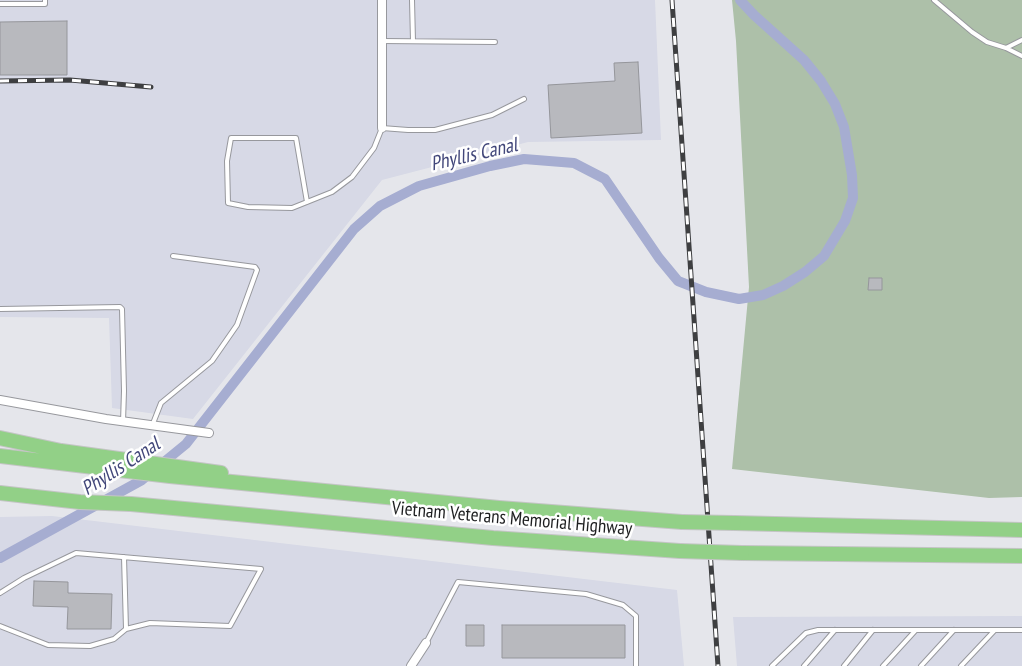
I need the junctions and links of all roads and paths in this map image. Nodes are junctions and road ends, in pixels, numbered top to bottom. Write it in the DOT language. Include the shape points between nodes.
graph roads {
  1 [pos="45,0"];
  2 [pos="382,0"];
  3 [pos="412,0"];
  4 [pos="934,0"];
  5 [pos="0,4"];
  6 [pos="1022,40"];
  7 [pos="382,41"];
  8 [pos="413,41"];
  9 [pos="495,42"];
  10 [pos="1006,48"];
  11 [pos="1022,56"];
  12 [pos="524,99"];
  13 [pos="382,128"];
  14 [pos="307,202"];
  15 [pos="173,256"];
  16 [pos="0,309"];
  17 [pos="0,400"];
  18 [pos="123,422"];
  19 [pos="152,426"];
  20 [pos="209,433"];
  21 [pos="0,438"];
  22 [pos="0,456"];
  23 [pos="0,492"];
  24 [pos="331,492"];
  25 [pos="0,500"];
  26 [pos="80,502"];
  27 [pos="1022,530"];
  28 [pos="1022,556"];
  29 [pos="124,557"];
  30 [pos="0,593"];
  31 [pos="0,626"];
  32 [pos="126,629"];
  33 [pos="835,630"];
  34 [pos="873,630"];
  35 [pos="915,630"];
  36 [pos="954,630"];
  37 [pos="994,630"];
  38 [pos="1022,630"];
  39 [pos="426,643"];
  40 [pos="411,666"];
  41 [pos="636,666"];
  42 [pos="772,666"];
  43 [pos="804,666"];
  44 [pos="844,666"];
  45 [pos="883,666"];
  46 [pos="921,666"];
  47 [pos="961,666"];
  1 -- 5 [label="lane" via="45,4"];
  2 -- 7 [label="street"];
  3 -- 8 [label="lane"];
  4 -- 10 [label="lane" via="972,32 987,42"];
  6 -- 10 [label="lane"];
  7 -- 8 [label="lane"];
  7 -- 13 [label="street"];
  8 -- 9 [label="lane"];
  10 -- 11 [label="lane"];
  12 -- 13 [label="lane" via="492,115 435,130"];
  13 -- 14 [label="lane" via="374,148 352,177 332,192"];
  14 -- 14 [label="lane" via="292,208 228,204 231,138 296,138"];
  15 -- 19 [label="lane" via="255,267 257,270 236,326 212,361 161,403"];
  16 -- 18 [label="lane" via="120,307"];
  17 -- 18 [label="street"];
  18 -- 19 [label="street"];
  19 -- 20 [label="street"];
  21 -- 24 [label="highway" via="61,451 186,467"];
  22 -- 24 [label="highway"];
  23 -- 26 [label="highway, Vietnam Veterans Memorial Highway"];
  24 -- 27 [label="highway, Vietnam Veterans Memorial Highway, bridge" via="682,522"];
  25 -- 26 [label="highway"];
  26 -- 28 [label="highway, Vietnam Veterans Memorial Highway, bridge" via="132,504 492,538 680,550"];
  29 -- 30 [label="lane" via="76,553"];
  29 -- 32 [label="lane"];
  29 -- 32 [label="lane" via="261,569 230,626 150,623"];
  31 -- 32 [label="lane" via="48,645 90,646 114,639"];
  33 -- 34 [label="lane"];
  33 -- 42 [label="lane" via="806,633"];
  33 -- 43 [label="lane"];
  34 -- 35 [label="lane"];
  34 -- 44 [label="lane"];
  35 -- 36 [label="lane"];
  35 -- 45 [label="lane"];
  36 -- 37 [label="lane"];
  36 -- 46 [label="lane"];
  37 -- 38 [label="lane"];
  37 -- 47 [label="lane"];
  39 -- 40 [label="street"];
  39 -- 41 [label="lane" via="458,582 586,594 623,605 636,616"];
}
